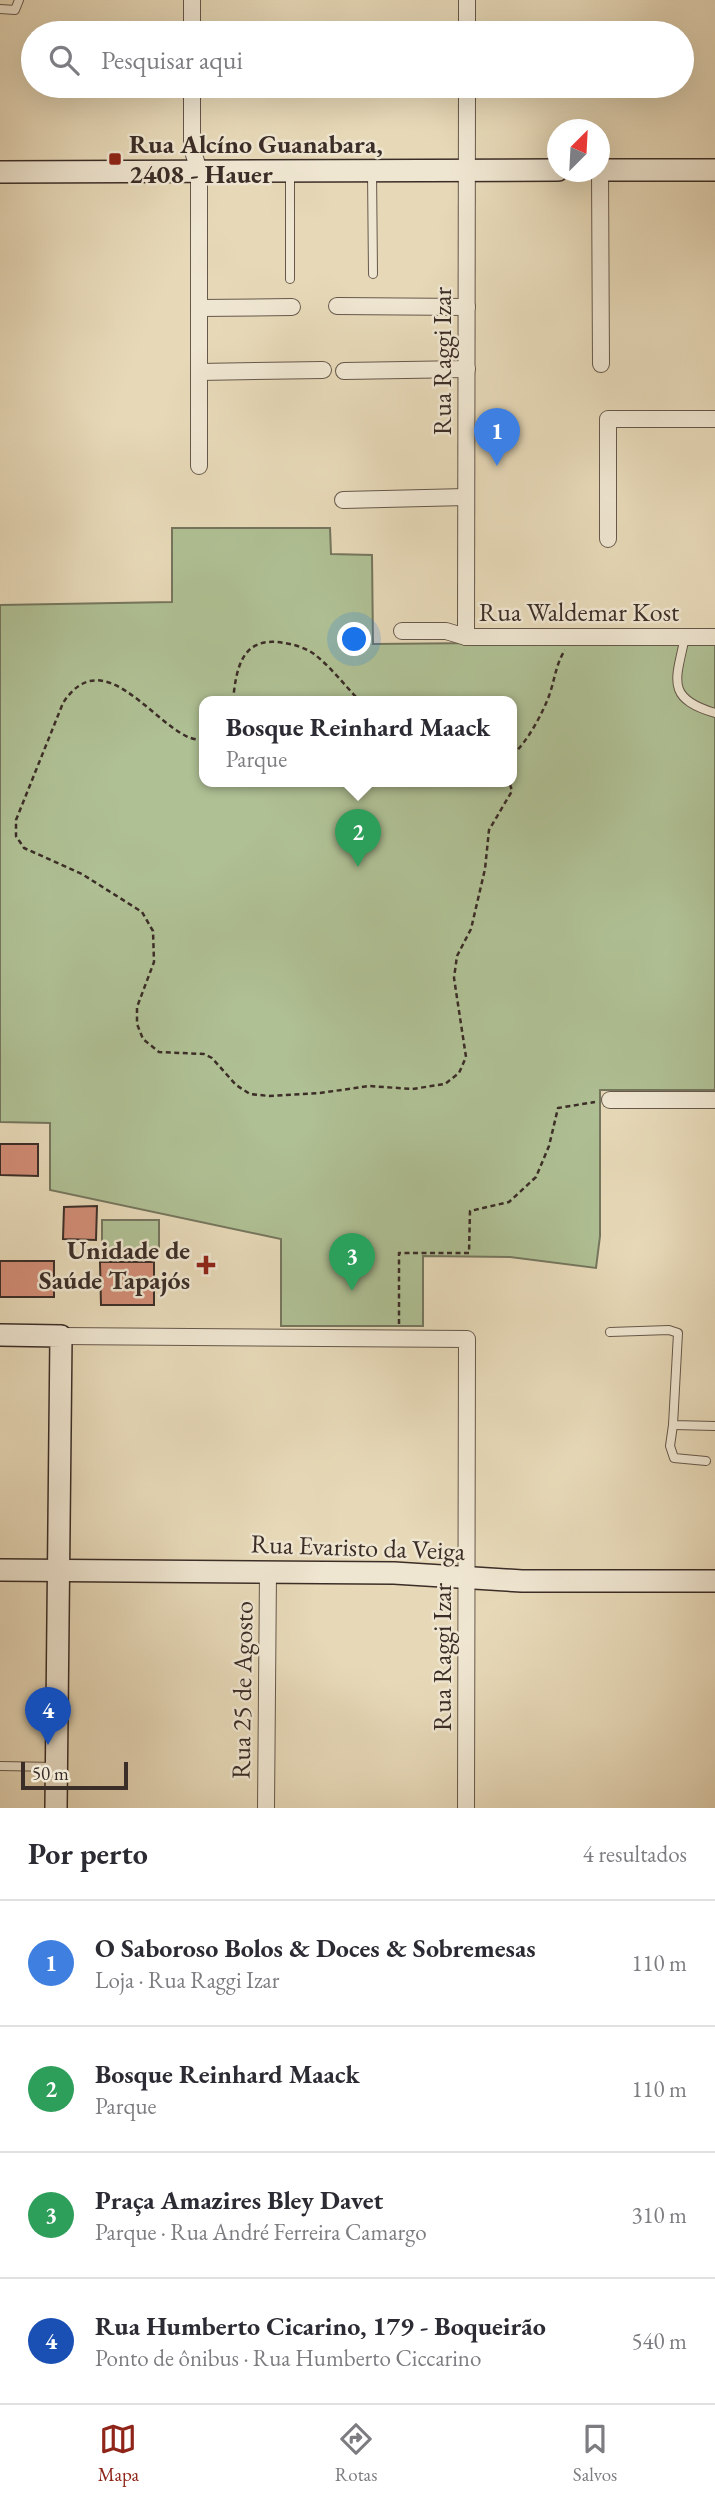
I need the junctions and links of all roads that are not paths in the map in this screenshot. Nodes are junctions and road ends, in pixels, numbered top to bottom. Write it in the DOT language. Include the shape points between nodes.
graph roads {
  1 [pos="19,0"];
  2 [pos="192,0"];
  3 [pos="467,0"];
  4 [pos="0,9"];
  5 [pos="192,21"];
  6 [pos="467,21"];
  7 [pos="192,98"];
  8 [pos="467,98"];
  9 [pos="467,170"];
  10 [pos="547,170"];
  11 [pos="610,170"];
  12 [pos="715,170"];
  13 [pos="199,171"];
  14 [pos="290,171"];
  15 [pos="372,171"];
  16 [pos="0,172"];
  17 [pos="600,182"];
  18 [pos="373,274"];
  19 [pos="290,279"];
  20 [pos="337,306"];
  21 [pos="292,307"];
  22 [pos="467,307"];
  23 [pos="199,308"];
  24 [pos="601,364"];
  25 [pos="467,369"];
  26 [pos="323,370"];
  27 [pos="344,370"];
  28 [pos="199,372"];
  29 [pos="715,419"];
  30 [pos="199,466"];
  31 [pos="466,497"];
  32 [pos="344,500"];
  33 [pos="608,539"];
  34 [pos="402,631"];
  35 [pos="466,637"];
  36 [pos="685,637"];
  37 [pos="715,637"];
  38 [pos="715,713"];
  39 [pos="610,1100"];
  40 [pos="715,1100"];
  41 [pos="610,1332"];
  42 [pos="0,1335"];
  43 [pos="61,1336"];
  44 [pos="673,1425"];
  45 [pos="715,1426"];
  46 [pos="706,1461"];
  47 [pos="0,1570"];
  48 [pos="58,1571"];
  49 [pos="268,1572"];
  50 [pos="466,1578"];
  51 [pos="715,1581"];
  52 [pos="0,1766"];
  53 [pos="56,1767"];
  54 [pos="56,1808"];
  55 [pos="266,1808"];
  56 [pos="466,1808"];
  1 -- 4 [label="lane" via="15,10"];
  2 -- 5 [label="street"];
  3 -- 6 [label="street"];
  7 -- 13 [label="street" via="192,148"];
  8 -- 9 [label="street, Rua Raggi Izar"];
  9 -- 10 [label="street"];
  9 -- 15 [label="street"];
  9 -- 22 [label="street, Rua Raggi Izar"];
  11 -- 12 [label="street"];
  13 -- 14 [label="street"];
  13 -- 16 [label="street"];
  13 -- 23 [label="street"];
  14 -- 15 [label="street"];
  14 -- 19 [label="lane"];
  15 -- 18 [label="lane"];
  17 -- 24 [label="street"];
  20 -- 22 [label="street"];
  21 -- 23 [label="street"];
  22 -- 25 [label="street, Rua Raggi Izar"];
  23 -- 28 [label="street"];
  25 -- 27 [label="street"];
  25 -- 31 [label="street, Rua Raggi Izar"];
  26 -- 28 [label="street"];
  28 -- 30 [label="street"];
  29 -- 33 [label="street" via="608,419"];
  31 -- 32 [label="street"];
  31 -- 35 [label="street, Rua Raggi Izar"];
  34 -- 35 [label="street, Rua Waldemar Kost" via="446,631"];
  35 -- 36 [label="street, Rua Waldemar Kost"];
  36 -- 37 [label="street, Rua Waldemar Kost"];
  36 -- 38 [label="lane" via="678,690 690,705"];
  39 -- 40 [label="street"];
  41 -- 44 [label="lane" via="669,1330 678,1334"];
  42 -- 43 [label="street"];
  43 -- 48 [label="street"];
  43 -- 50 [label="street, Rua Raggi Izar" via="467,1339"];
  44 -- 45 [label="lane"];
  44 -- 46 [label="lane" via="670,1446 674,1458"];
  47 -- 48 [label="street, Rua Evaristo da Veiga"];
  48 -- 49 [label="street, Rua Evaristo da Veiga"];
  48 -- 53 [label="street"];
  49 -- 50 [label="street, Rua Evaristo da Veiga"];
  49 -- 55 [label="street, Rua 25 de Agosto"];
  50 -- 51 [label="street, Rua Evaristo da Veiga"];
  50 -- 56 [label="street, Rua Raggi Izar"];
  52 -- 53 [label="lane"];
  53 -- 54 [label="street"];
}
